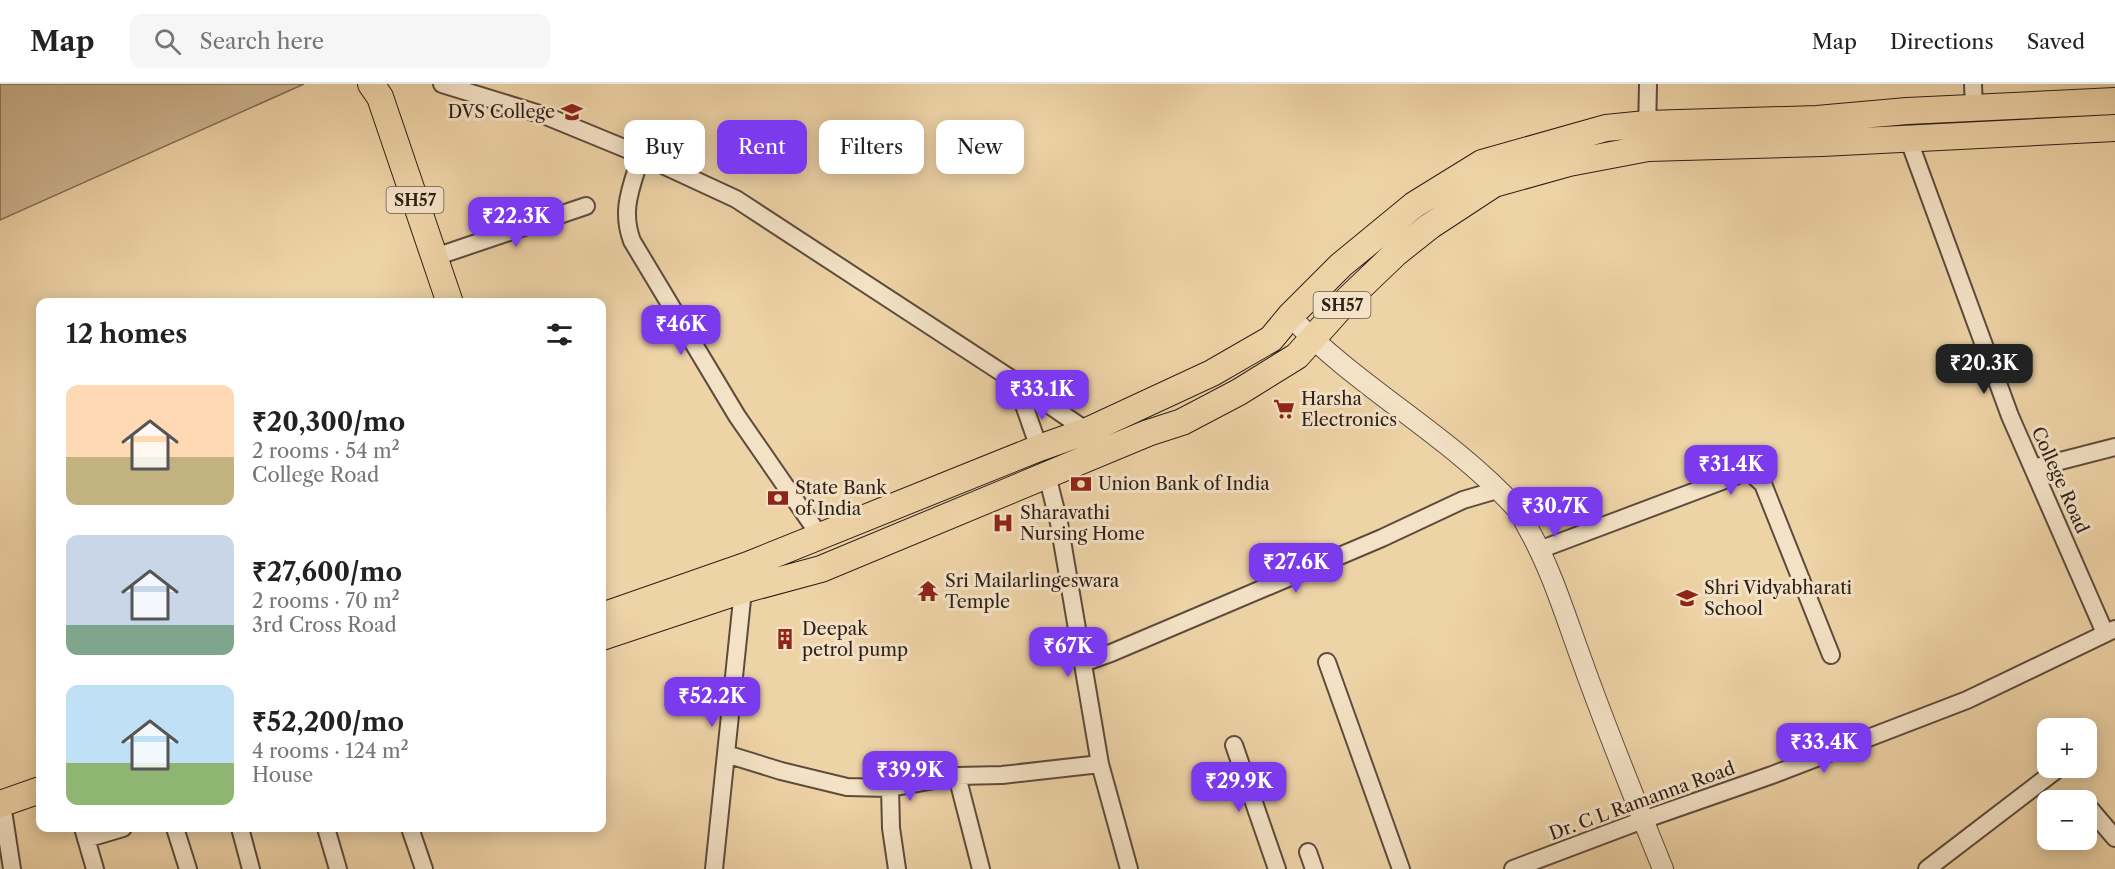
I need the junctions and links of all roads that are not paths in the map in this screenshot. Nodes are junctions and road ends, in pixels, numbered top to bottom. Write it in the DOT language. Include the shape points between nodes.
graph roads {
  1 [pos="442,84"];
  2 [pos="1648,84"];
  3 [pos="377,88"];
  4 [pos="1974,96"];
  5 [pos="2108,96"];
  6 [pos="2115,129"];
  7 [pos="1647,136"];
  8 [pos="1908,138"];
  9 [pos="624,148"];
  10 [pos="635,174"];
  11 [pos="682,174"];
  12 [pos="586,206"];
  13 [pos="435,257"];
  14 [pos="448,298"];
  15 [pos="1290,316"];
  16 [pos="1312,339"];
  17 [pos="1016,382"];
  18 [pos="1087,431"];
  19 [pos="2115,447"];
  20 [pos="1039,448"];
  21 [pos="2033,468"];
  22 [pos="1047,475"];
  23 [pos="1497,490"];
  24 [pos="820,536"];
  25 [pos="1539,550"];
  26 [pos="743,590"];
  27 [pos="606,615"];
  28 [pos="2110,631"];
  29 [pos="606,636"];
  30 [pos="1831,655"];
  31 [pos="1327,662"];
  32 [pos="1083,663"];
  33 [pos="1234,745"];
  34 [pos="726,754"];
  35 [pos="1100,764"];
  36 [pos="36,775"];
  37 [pos="957,776"];
  38 [pos="2046,778"];
  39 [pos="890,788"];
  40 [pos="36,791"];
  41 [pos="1,798"];
  42 [pos="2097,817"];
  43 [pos="1643,820"];
  44 [pos="176,832"];
  45 [pos="241,832"];
  46 [pos="327,832"];
  47 [pos="411,832"];
  48 [pos="84,834"];
  49 [pos="2115,838"];
  50 [pos="1308,852"];
  51 [pos="12,869"];
  52 [pos="95,869"];
  53 [pos="188,869"];
  54 [pos="251,869"];
  55 [pos="338,869"];
  56 [pos="424,869"];
  57 [pos="714,869"];
  58 [pos="897,869"];
  59 [pos="981,869"];
  60 [pos="1129,869"];
  61 [pos="1277,869"];
  62 [pos="1314,869"];
  63 [pos="1401,869"];
  64 [pos="1513,869"];
  65 [pos="1663,869"];
  66 [pos="1927,869"];
  1 -- 9 [label="street" via="546,116"];
  2 -- 7 [label="street"];
  3 -- 13 [label="main road, SH57"];
  4 -- 5 [label="main road, SH57"];
  4 -- 7 [label="main road, SH57" via="1908,111"];
  6 -- 8 [label="main road, SH57"];
  7 -- 8 [label="main road, SH57"];
  7 -- 15 [label="main road, SH57" via="1606,128 1482,163 1414,205 1341,265"];
  7 -- 16 [label="main road, SH57" via="1494,184 1396,253"];
  8 -- 21 [label="street, College Road" via="2010,416"];
  10 -- 24 [label="street" via="626,206 632,241 737,416"];
  11 -- 17 [label="street" via="736,199"];
  12 -- 13 [label="street"];
  13 -- 14 [label="main road, SH57"];
  15 -- 16 [label="street"];
  15 -- 18 [label="main road, SH57" via="1271,339 1212,373"];
  16 -- 22 [label="main road, SH57" via="1297,356 1182,422"];
  16 -- 23 [label="street" via="1360,380 1412,416"];
  17 -- 18 [label="street"];
  17 -- 20 [label="street"];
  18 -- 20 [label="main road, SH57"];
  19 -- 21 [label="street"];
  20 -- 24 [label="main road, SH57"];
  21 -- 28 [label="street, College Road"];
  22 -- 26 [label="main road, SH57" via="821,568"];
  22 -- 32 [label="street"];
  23 -- 25 [label="street" via="1517,509"];
  23 -- 32 [label="street" via="1463,500 1371,543"];
  24 -- 27 [label="main road, SH57"];
  25 -- 30 [label="street" via="1746,472 1763,484"];
  25 -- 43 [label="street"];
  26 -- 29 [label="main road, SH57"];
  26 -- 34 [label="street"];
  28 -- 43 [label="street, Dr. C L Ramanna Road" via="1967,700"];
  31 -- 63 [label="street"];
  32 -- 35 [label="street"];
  33 -- 61 [label="street"];
  34 -- 39 [label="street" via="847,787"];
  34 -- 57 [label="street"];
  35 -- 37 [label="street"];
  35 -- 60 [label="street"];
  36 -- 41 [label="main road"];
  37 -- 39 [label="street"];
  37 -- 59 [label="street"];
  38 -- 66 [label="street"];
  39 -- 58 [label="street"];
  40 -- 41 [label="main road"];
  41 -- 51 [label="street"];
  42 -- 49 [label="street"];
  43 -- 64 [label="street, Dr. C L Ramanna Road"];
  43 -- 65 [label="street"];
  44 -- 53 [label="street"];
  45 -- 54 [label="street"];
  46 -- 55 [label="street"];
  47 -- 56 [label="street"];
  48 -- 52 [label="street"];
  50 -- 62 [label="street"];
}
